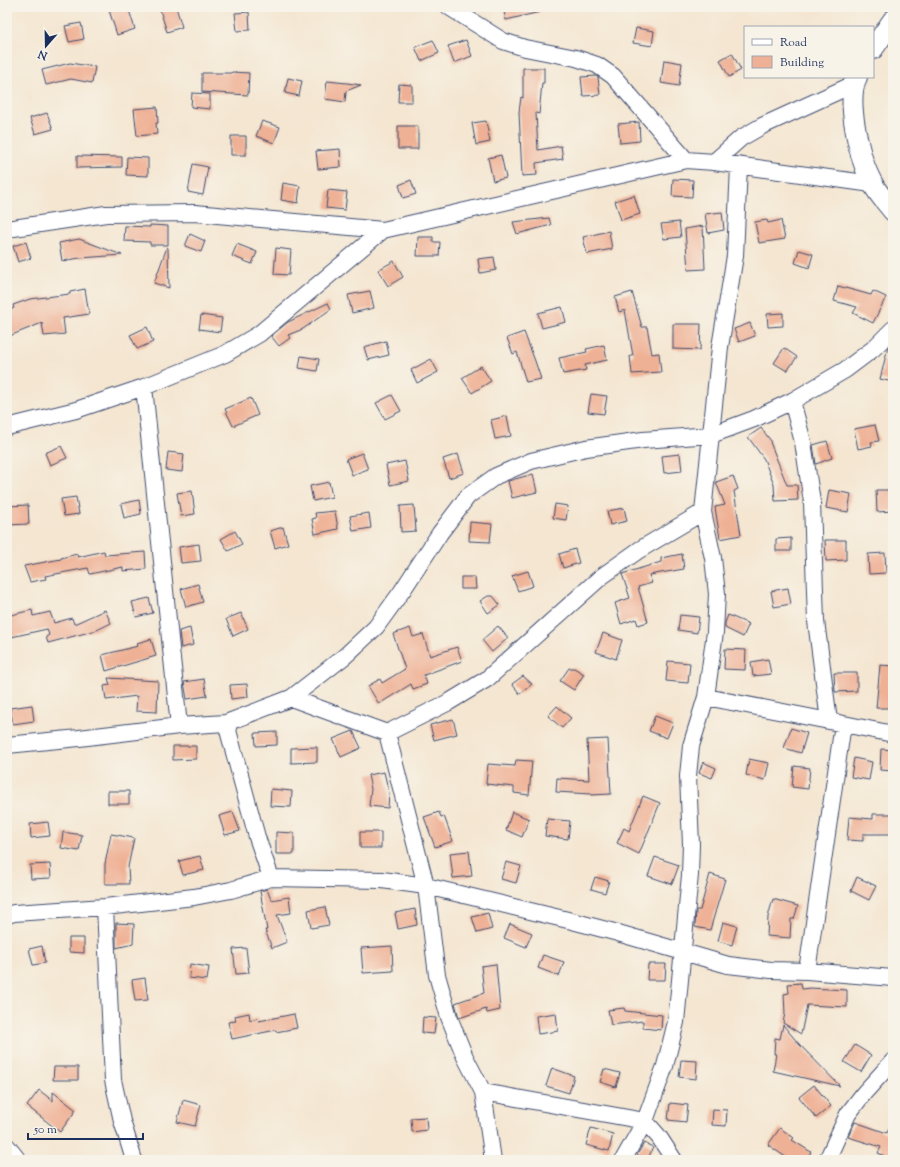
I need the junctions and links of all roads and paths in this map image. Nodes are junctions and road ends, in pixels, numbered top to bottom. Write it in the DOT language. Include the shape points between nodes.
graph roads {
  1 [pos="449,7"];
  2 [pos="893,20"];
  3 [pos="874,48"];
  4 [pos="855,80"];
  5 [pos="686,160"];
  6 [pos="714,162"];
  7 [pos="739,166"];
  8 [pos="872,184"];
  9 [pos="893,211"];
  10 [pos="7,229"];
  11 [pos="383,230"];
  12 [pos="893,329"];
  13 [pos="144,386"];
  14 [pos="792,402"];
  15 [pos="7,427"];
  16 [pos="711,435"];
  17 [pos="703,512"];
  18 [pos="706,697"];
  19 [pos="291,698"];
  20 [pos="226,723"];
  21 [pos="836,723"];
  22 [pos="179,726"];
  23 [pos="386,733"];
  24 [pos="893,734"];
  25 [pos="7,744"];
  26 [pos="271,878"];
  27 [pos="426,886"];
  28 [pos="104,907"];
  29 [pos="7,915"];
  30 [pos="683,952"];
  31 [pos="807,971"];
  32 [pos="893,978"];
  33 [pos="893,1061"];
  34 [pos="483,1092"];
  35 [pos="645,1120"];
  36 [pos="7,1146"];
  37 [pos="18,1160"];
  38 [pos="134,1160"];
  39 [pos="493,1160"];
  40 [pos="623,1160"];
  41 [pos="674,1160"];
  42 [pos="827,1160"];
  1 -- 5 [label="street" via="503,41 597,65 613,76"];
  2 -- 3 [label="street"];
  4 -- 6 [label="street" via="741,138"];
  4 -- 8 [label="street" via="854,119 859,147"];
  5 -- 6 [label="street"];
  5 -- 11 [label="street"];
  6 -- 7 [label="street"];
  7 -- 8 [label="street"];
  7 -- 16 [label="street" via="735,256 720,347"];
  8 -- 9 [label="street"];
  10 -- 11 [label="street" via="106,214 195,214"];
  11 -- 13 [label="street" via="258,334 225,354"];
  12 -- 14 [label="street" via="873,349 845,370"];
  13 -- 15 [label="street" via="76,410"];
  13 -- 22 [label="street"];
  14 -- 16 [label="street"];
  14 -- 21 [label="street" via="803,442 812,502 816,621"];
  16 -- 17 [label="street"];
  16 -- 19 [label="street" via="643,440 586,448 531,461 496,476 468,496 376,627 345,656"];
  17 -- 18 [label="street" via="713,558 717,594 715,632"];
  17 -- 23 [label="street" via="639,550 601,577 487,679 449,702"];
  18 -- 21 [label="street"];
  18 -- 30 [label="street" via="691,746 688,776 691,844"];
  19 -- 20 [label="street"];
  19 -- 23 [label="street"];
  20 -- 22 [label="street"];
  20 -- 26 [label="street" via="257,837"];
  21 -- 24 [label="street"];
  21 -- 31 [label="street"];
  22 -- 25 [label="street"];
  23 -- 27 [label="street"];
  26 -- 27 [label="street" via="382,880"];
  26 -- 28 [label="street" via="231,890 194,897"];
  27 -- 30 [label="street" via="585,924"];
  27 -- 34 [label="street" via="439,982 449,1017"];
  28 -- 29 [label="street"];
  28 -- 38 [label="street" via="113,1080"];
  30 -- 31 [label="street" via="728,965"];
  30 -- 35 [label="street" via="676,1022 665,1066"];
  31 -- 32 [label="street"];
  33 -- 42 [label="street" via="848,1114"];
  34 -- 35 [label="street"];
  34 -- 39 [label="street"];
  35 -- 40 [label="street"];
  35 -- 41 [label="street"];
  36 -- 37 [label="street"];
}
